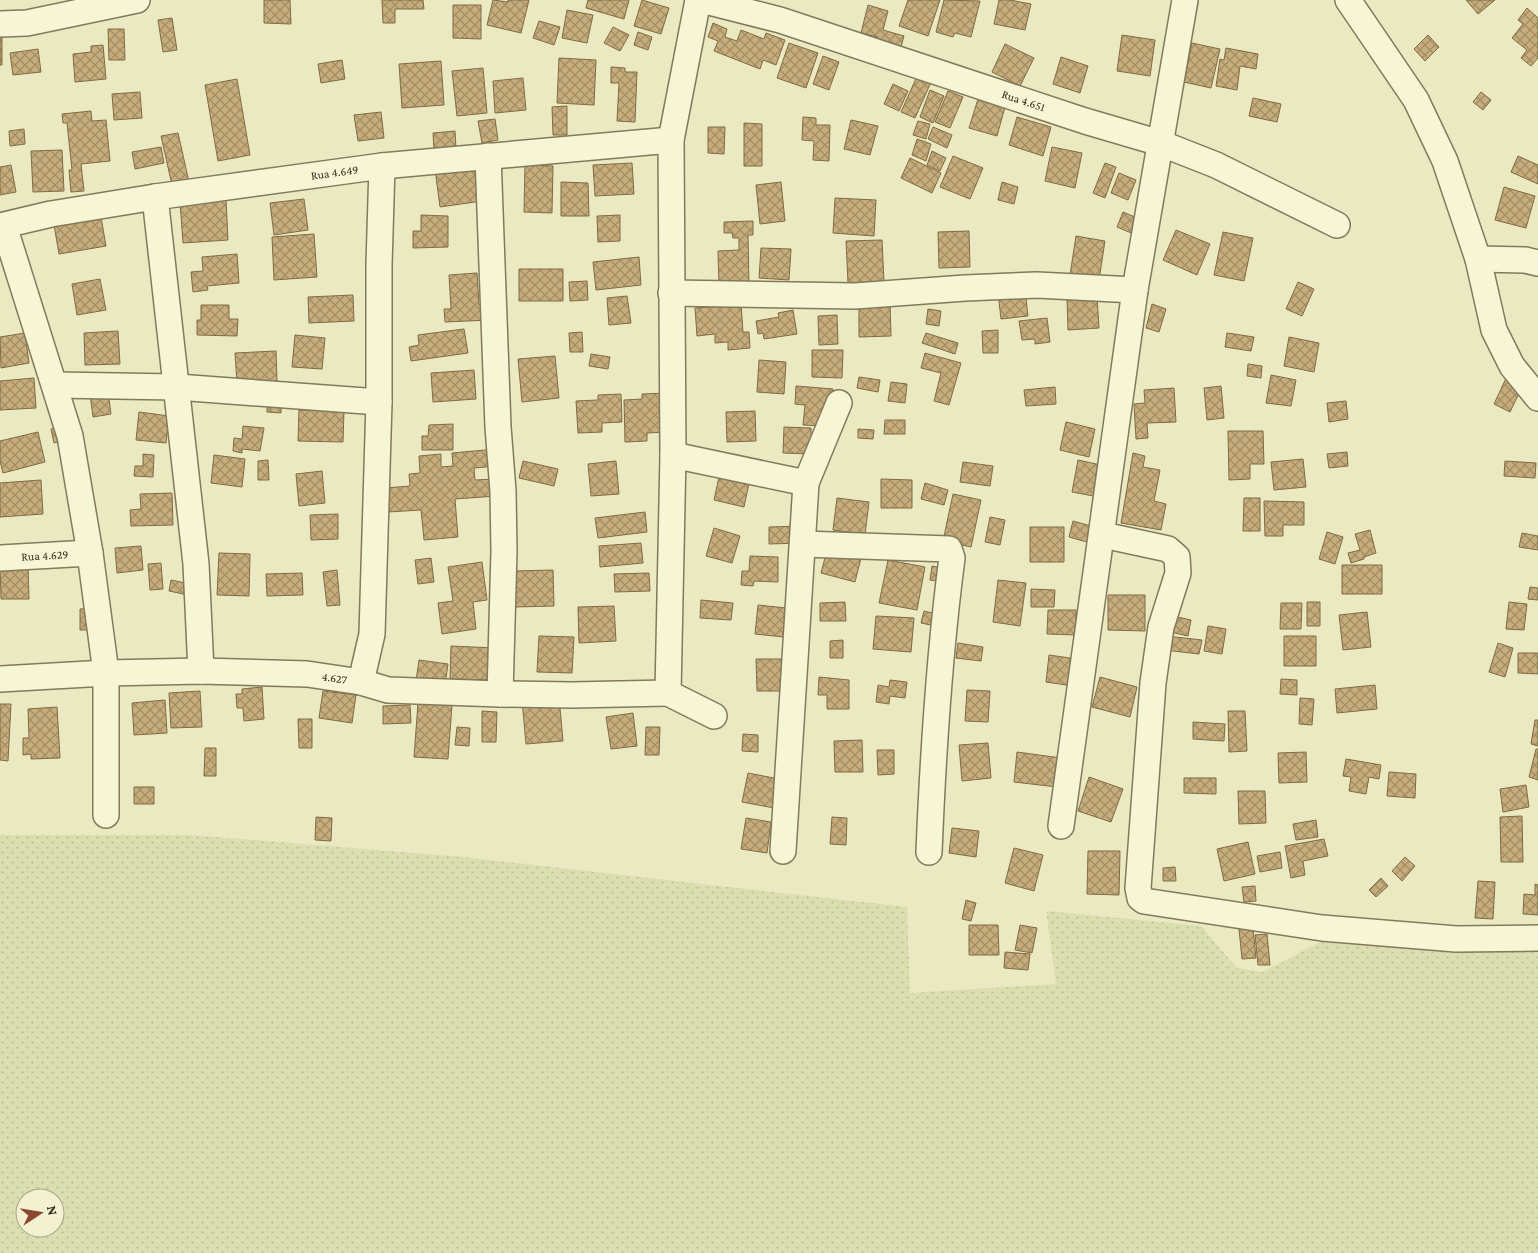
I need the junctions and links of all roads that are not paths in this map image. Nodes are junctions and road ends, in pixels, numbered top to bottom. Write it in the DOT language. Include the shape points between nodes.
graph roads {
  1 [pos="137,0"];
  2 [pos="699,0"];
  3 [pos="1185,0"];
  4 [pos="1348,0"];
  5 [pos="784,10"];
  6 [pos="0,24"];
  7 [pos="671,140"];
  8 [pos="1160,143"];
  9 [pos="488,156"];
  10 [pos="382,166"];
  11 [pos="155,197"];
  12 [pos="1337,225"];
  13 [pos="2,226"];
  14 [pos="1478,259"];
  15 [pos="1538,263"];
  16 [pos="1135,290"];
  17 [pos="671,293"];
  18 [pos="55,385"];
  19 [pos="177,387"];
  20 [pos="1538,398"];
  21 [pos="379,402"];
  22 [pos="839,403"];
  23 [pos="673,455"];
  24 [pos="806,483"];
  25 [pos="1102,535"];
  26 [pos="803,544"];
  27 [pos="90,553"];
  28 [pos="0,558"];
  29 [pos="201,671"];
  30 [pos="106,673"];
  31 [pos="0,679"];
  32 [pos="361,682"];
  33 [pos="668,693"];
  34 [pos="500,694"];
  35 [pos="714,716"];
  36 [pos="106,816"];
  37 [pos="1062,826"];
  38 [pos="783,851"];
  39 [pos="929,852"];
  40 [pos="1538,938"];
  1 -- 6 [label="street" via="27,23"];
  2 -- 5 [label="street, Rua 4.651"];
  2 -- 7 [label="street"];
  3 -- 8 [label="street"];
  4 -- 14 [label="street" via="1416,100 1445,161"];
  5 -- 8 [label="street, Rua 4.651" via="1085,121"];
  7 -- 9 [label="street, Rua 4.649"];
  7 -- 17 [label="street"];
  8 -- 12 [label="street, Rua 4.651" via="1216,165"];
  8 -- 16 [label="street"];
  9 -- 10 [label="street, Rua 4.649"];
  9 -- 34 [label="street" via="503,491"];
  10 -- 11 [label="street, Rua 4.649"];
  10 -- 21 [label="street"];
  11 -- 13 [label="street, Rua 4.649" via="51,214"];
  11 -- 19 [label="street"];
  13 -- 18 [label="street"];
  14 -- 15 [label="street"];
  14 -- 20 [label="street" via="1494,330 1512,366"];
  16 -- 17 [label="street" via="1038,285 856,296"];
  16 -- 25 [label="street"];
  17 -- 23 [label="street"];
  18 -- 19 [label="street"];
  18 -- 27 [label="street" via="70,436"];
  19 -- 21 [label="street"];
  19 -- 29 [label="street" via="196,564"];
  21 -- 32 [label="street" via="372,634"];
  22 -- 24 [label="street"];
  23 -- 24 [label="street"];
  23 -- 33 [label="street"];
  24 -- 26 [label="street"];
  25 -- 37 [label="street"];
  25 -- 40 [label="street" via="1168,549 1177,557 1178,573 1161,627 1153,683 1138,888 1140,898 1322,928 1456,939"];
  26 -- 38 [label="street"];
  26 -- 39 [label="street" via="949,549 952,558 934,730"];
  27 -- 28 [label="street, Rua 4.629"];
  27 -- 30 [label="street"];
  29 -- 30 [label="street, 4.627"];
  29 -- 32 [label="street, 4.627" via="306,674"];
  30 -- 31 [label="street, 4.627"];
  30 -- 36 [label="street"];
  32 -- 34 [label="street, 4.627" via="388,690"];
  33 -- 34 [label="street, 4.627"];
  33 -- 35 [label="street"];
}
